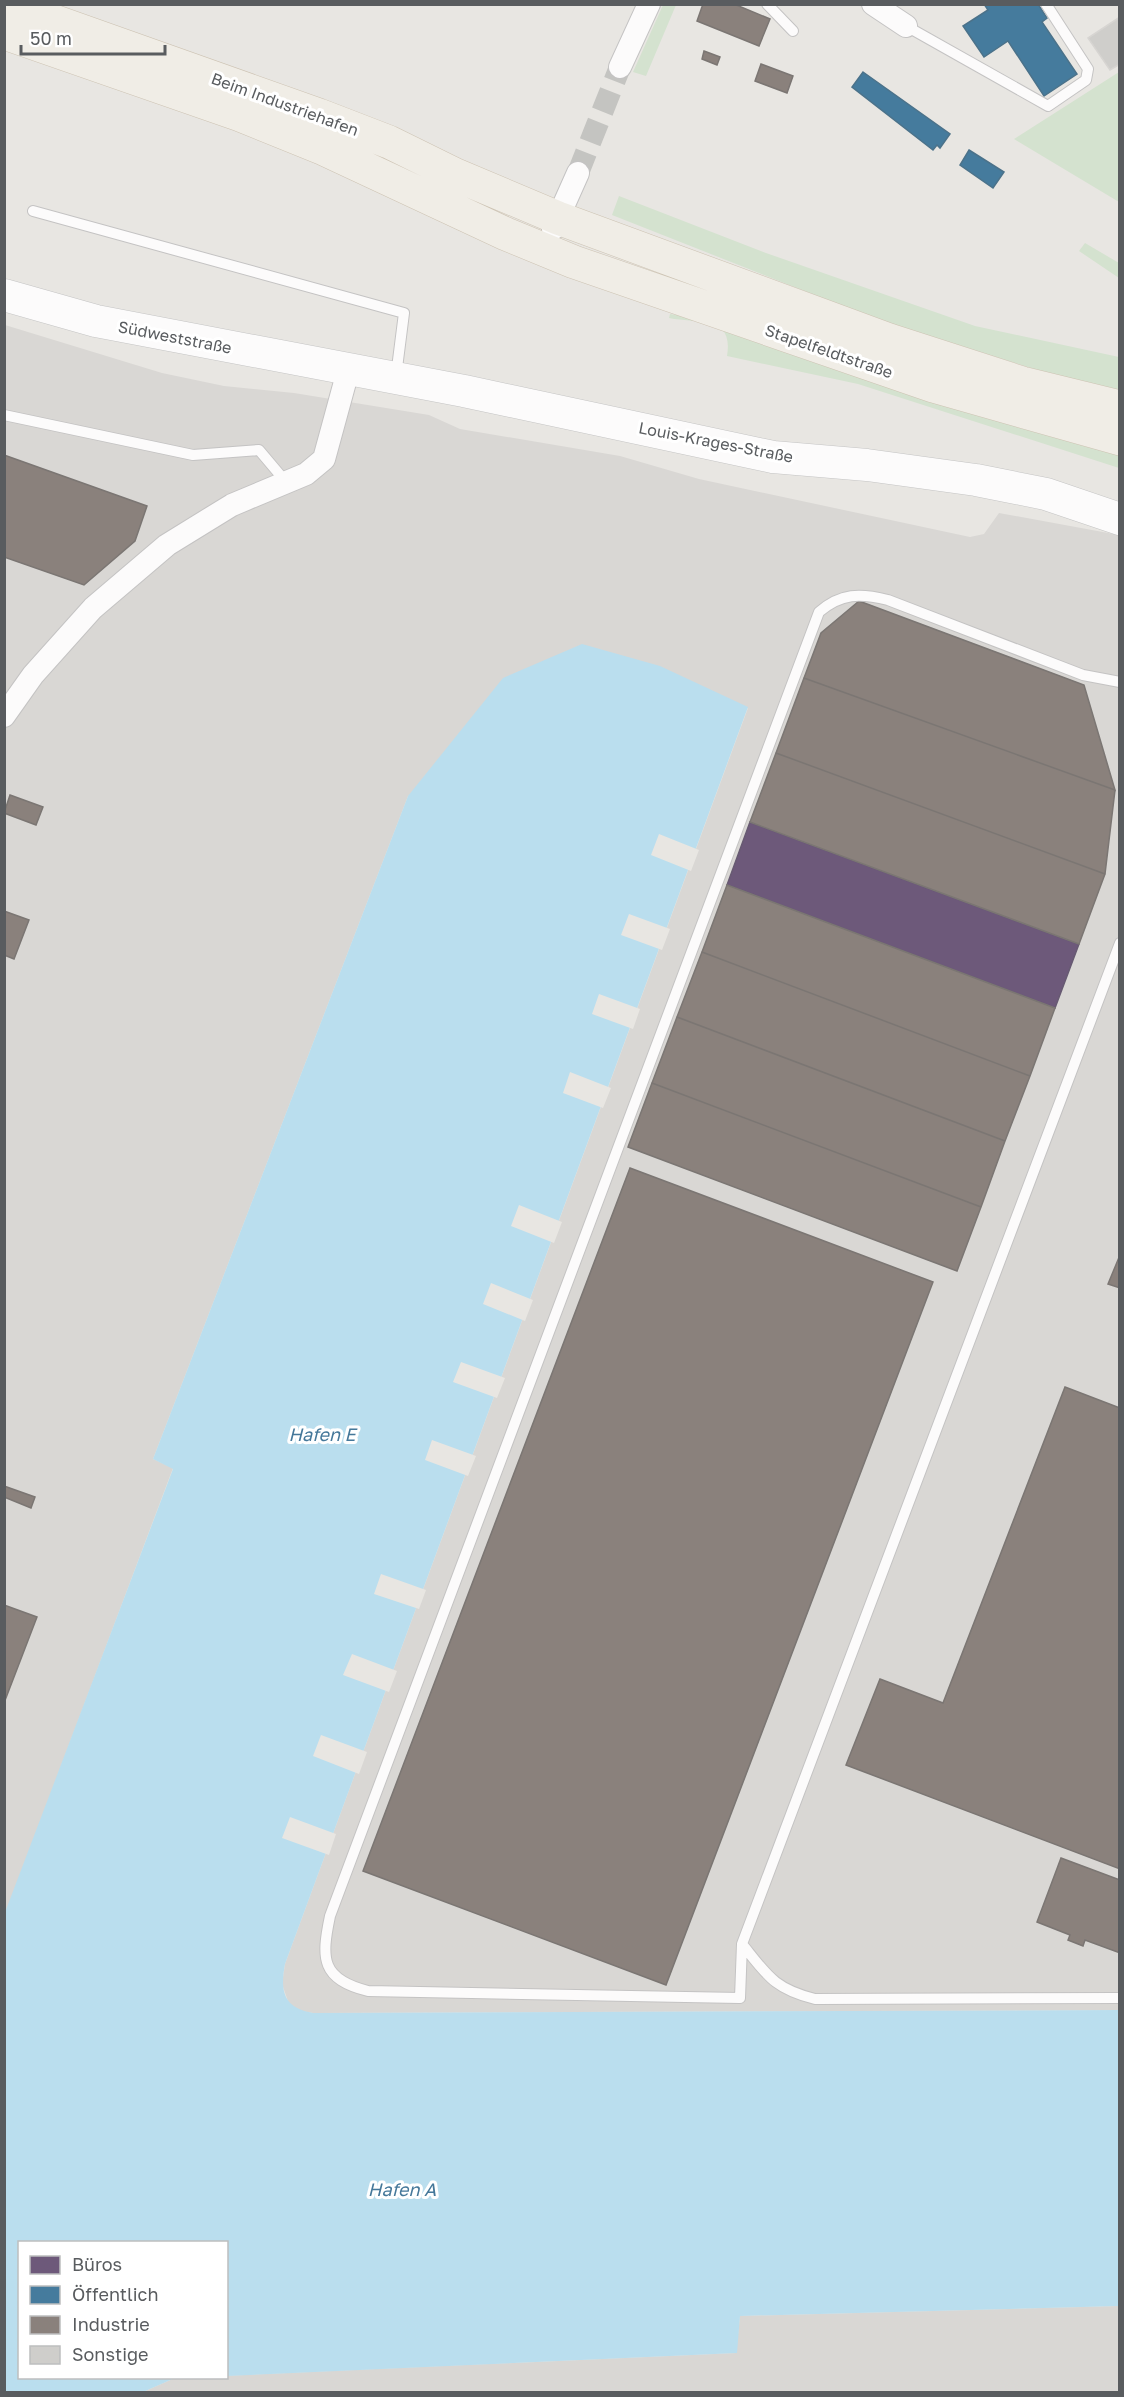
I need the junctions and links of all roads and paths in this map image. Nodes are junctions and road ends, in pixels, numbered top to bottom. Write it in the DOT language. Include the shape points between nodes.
graph roads {
  1 [pos="6,4"];
  2 [pos="649,4"];
  3 [pos="767,4"];
  4 [pos="873,4"];
  5 [pos="1046,4"];
  6 [pos="906,26"];
  7 [pos="793,31"];
  8 [pos="4,33"];
  9 [pos="620,67"];
  10 [pos="578,173"];
  11 [pos="33,211"];
  12 [pos="558,218"];
  13 [pos="543,250"];
  14 [pos="4,295"];
  15 [pos="348,371"];
  16 [pos="396,380"];
  17 [pos="1119,407"];
  18 [pos="4,415"];
  19 [pos="1119,439"];
  20 [pos="286,482"];
  21 [pos="1119,519"];
  22 [pos="1119,682"];
  23 [pos="4,716"];
  24 [pos="1119,943"];
  25 [pos="742,1944"];
  26 [pos="1119,1998"];
  1 -- 12 [label="main road, Beim Industriehafen" via="389,142"];
  2 -- 9 [label="street"];
  3 -- 7 [label="lane"];
  4 -- 6 [label="street"];
  5 -- 6 [label="lane" via="1088,69 1086,80 1048,106"];
  8 -- 13 [label="main road, Beim Industriehafen" via="303,140"];
  10 -- 12 [label="street"];
  11 -- 16 [label="lane" via="404,313"];
  12 -- 13 [label="street"];
  12 -- 17 [label="main road, Stapelfeldtstraße" via="889,340 1022,383"];
  13 -- 19 [label="main road, Stapelfeldtstraße" via="933,386"];
  14 -- 15 [label="street, Südweststraße" via="96,321"];
  15 -- 16 [label="street, Louis-Krages-Straße"];
  15 -- 20 [label="street" via="324,459 306,474"];
  16 -- 21 [label="street, Louis-Krages-Straße" via="774,457 976,480 1046,494"];
  18 -- 20 [label="lane" via="193,455 259,450"];
  20 -- 23 [label="street" via="232,505 167,545 93,608 33,675"];
  22 -- 25 [label="lane" via="1083,675 888,600 850,595 832,601 819,612 349,1864 323,1948 327,1964 337,1978 368,1991 740,1998"];
  24 -- 25 [label="lane"];
  25 -- 26 [label="lane" via="782,1989 814,1999"];
}
